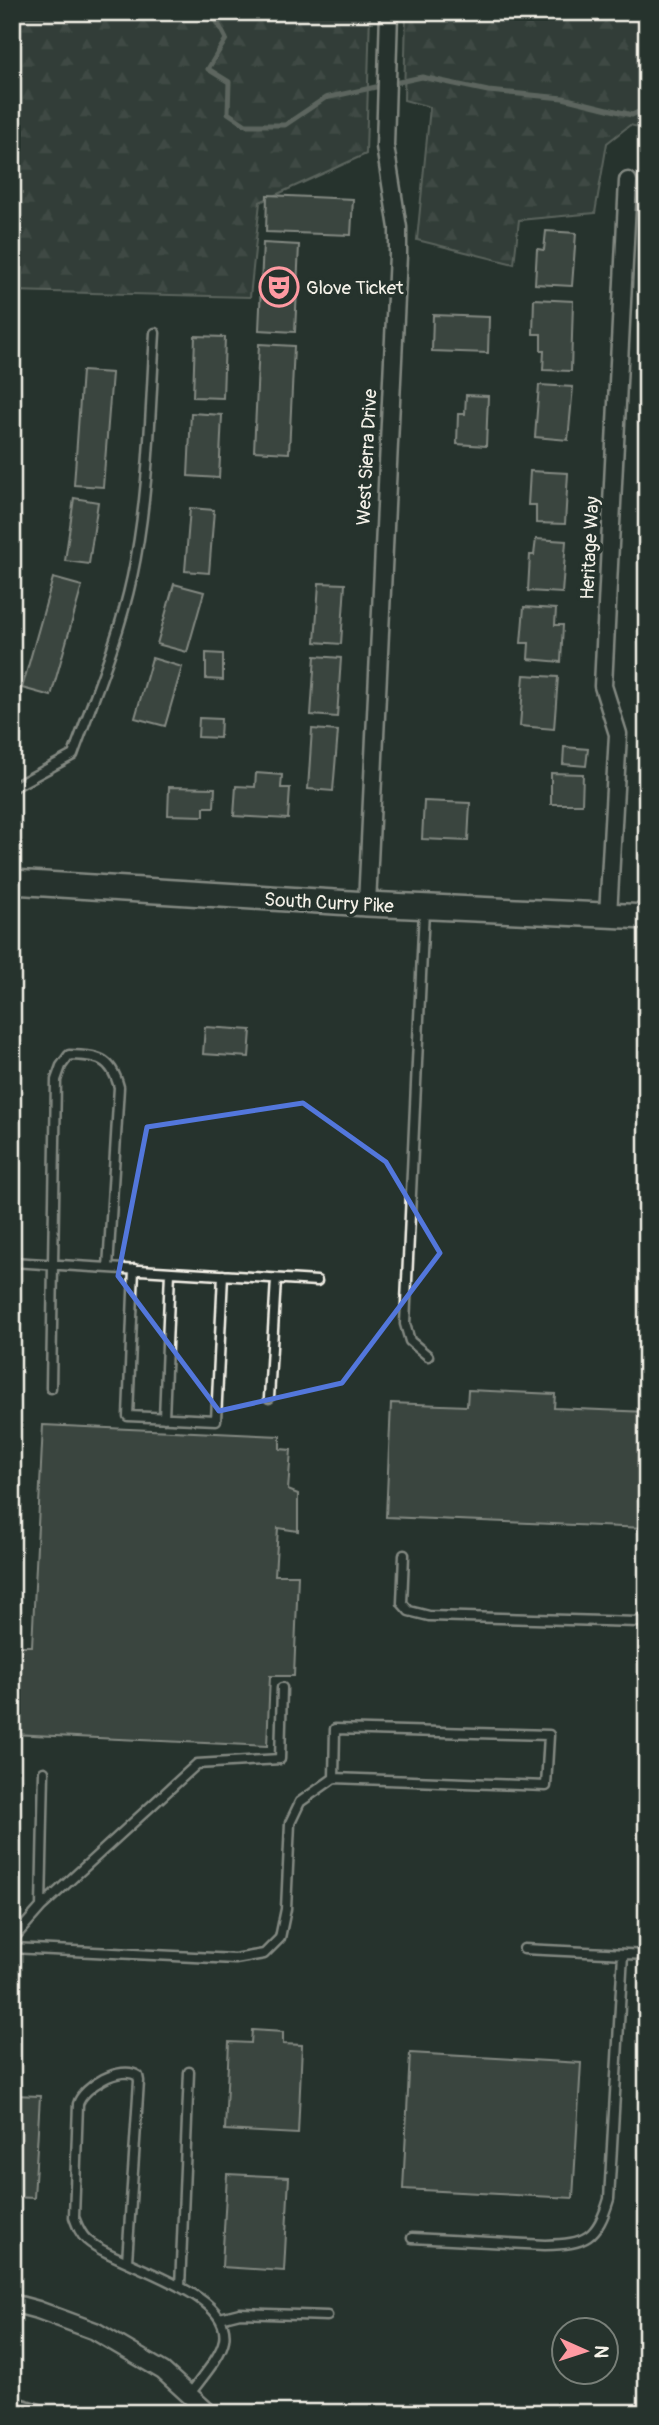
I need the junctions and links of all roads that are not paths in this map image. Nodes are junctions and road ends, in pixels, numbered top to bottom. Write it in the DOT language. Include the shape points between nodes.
graph roads {
  1 [pos="389,12"];
  2 [pos="628,181"];
  3 [pos="155,333"];
  4 [pos="12,788"];
  5 [pos="12,882"];
  6 [pos="367,904"];
  7 [pos="424,907"];
  8 [pos="608,915"];
  9 [pos="647,917"];
  10 [pos="12,1262"];
  11 [pos="52,1265"];
  12 [pos="108,1268"];
  13 [pos="134,1269"];
  14 [pos="170,1272"];
  15 [pos="223,1275"];
  16 [pos="276,1279"];
  17 [pos="317,1281"];
  18 [pos="428,1356"];
  19 [pos="51,1388"];
  20 [pos="269,1398"];
  21 [pos="164,1418"];
  22 [pos="404,1555"];
  23 [pos="647,1616"];
  24 [pos="282,1688"];
  25 [pos="44,1772"];
  26 [pos="334,1777"];
  27 [pos="41,1907"];
  28 [pos="12,1940"];
  29 [pos="12,1948"];
  30 [pos="524,1948"];
  31 [pos="622,1954"];
  32 [pos="647,1955"];
  33 [pos="189,2072"];
  34 [pos="412,2238"];
  35 [pos="127,2261"];
  36 [pos="180,2287"];
  37 [pos="12,2303"];
  38 [pos="327,2316"];
  39 [pos="220,2318"];
  40 [pos="189,2395"];
  41 [pos="12,2401"];
  42 [pos="53,2413"];
  43 [pos="209,2413"];
  1 -- 6 [label="street, West Sierra Drive" via="384,146 398,242"];
  2 -- 8 [label="street, Heritage Way" via="603,686 618,734"];
  3 -- 4 [label="lane" via="145,483 132,578 107,662 73,755"];
  5 -- 6 [label="main road, South Curry Pike"];
  6 -- 7 [label="main road, South Curry Pike"];
  7 -- 8 [label="main road, South Curry Pike"];
  7 -- 18 [label="lane" via="405,1325 411,1341"];
  8 -- 9 [label="main road, South Curry Pike"];
  10 -- 11 [label="lane"];
  11 -- 12 [label="lane"];
  11 -- 12 [label="lane" via="56,1080 69,1055 98,1056 114,1071 119,1087"];
  11 -- 19 [label="lane"];
  12 -- 13 [label="lane"];
  13 -- 14 [label="lane"];
  13 -- 21 [label="lane" via="128,1416"];
  14 -- 15 [label="lane"];
  14 -- 21 [label="lane"];
  15 -- 16 [label="lane"];
  15 -- 21 [label="lane" via="216,1420"];
  16 -- 17 [label="lane"];
  16 -- 20 [label="lane"];
  22 -- 23 [label="lane" via="402,1603 409,1611 429,1616 637,1622"];
  24 -- 27 [label="lane" via="280,1759 197,1764"];
  25 -- 27 [label="lane"];
  26 -- 26 [label="lane" via="335,1729 548,1735 546,1786"];
  26 -- 29 [label="lane" via="300,1802 290,1823 286,1909 280,1938 264,1954 234,1959"];
  27 -- 28 [label="lane"];
  30 -- 31 [label="lane"];
  31 -- 32 [label="lane"];
  31 -- 34 [label="lane" via="609,2199 602,2223 587,2239 567,2245"];
  33 -- 36 [label="lane"];
  35 -- 35 [label="lane" via="86,2239 74,2217 80,2096 114,2073 133,2072 139,2081"];
  35 -- 36 [label="lane"];
  36 -- 39 [label="lane"];
  37 -- 40 [label="street" via="95,2331 163,2371"];
  38 -- 39 [label="lane" via="240,2313"];
  39 -- 40 [label="lane" via="224,2333 221,2350"];
  40 -- 43 [label="street"];
  41 -- 42 [label="lane"];
}
